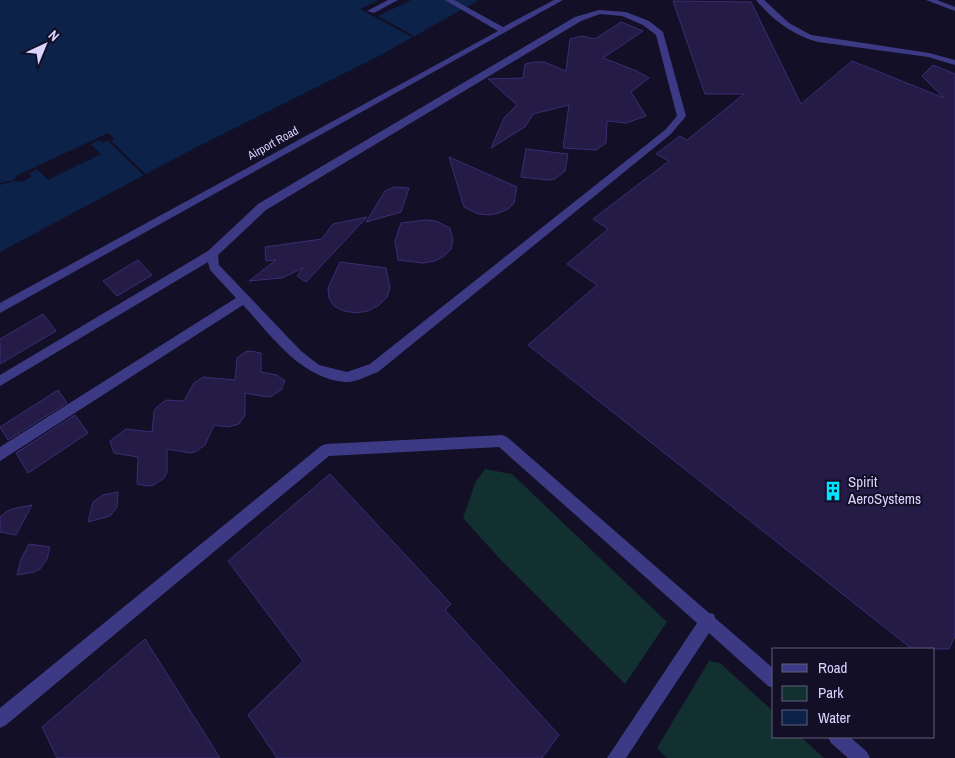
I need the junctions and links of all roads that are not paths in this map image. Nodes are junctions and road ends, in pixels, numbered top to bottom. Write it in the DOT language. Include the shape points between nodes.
graph roads {
  1 [pos="394,0"];
  2 [pos="449,0"];
  3 [pos="559,0"];
  4 [pos="760,0"];
  5 [pos="930,0"];
  6 [pos="955,9"];
  7 [pos="371,11"];
  8 [pos="504,31"];
  9 [pos="955,63"];
  10 [pos="212,254"];
  11 [pos="244,299"];
  12 [pos="0,308"];
  13 [pos="0,381"];
  14 [pos="0,455"];
  15 [pos="708,620"];
  16 [pos="772,678"];
  17 [pos="0,719"];
  18 [pos="838,738"];
  19 [pos="616,758"];
  20 [pos="860,758"];
  1 -- 7 [label="street"];
  2 -- 8 [label="street"];
  3 -- 8 [label="street, Airport Road"];
  4 -- 9 [label="street" via="790,30 801,36 929,55"];
  5 -- 6 [label="street"];
  8 -- 12 [label="street, Airport Road"];
  10 -- 11 [label="street" via="214,267"];
  10 -- 11 [label="street" via="262,207 578,19 599,12 623,14 646,23 660,34 682,116 668,132 374,368 347,377 316,369 297,355"];
  10 -- 13 [label="street"];
  11 -- 14 [label="street"];
  15 -- 16 [label="street"];
  15 -- 17 [label="street" via="502,441 326,450"];
  15 -- 19 [label="street"];
  18 -- 20 [label="street"];
}
